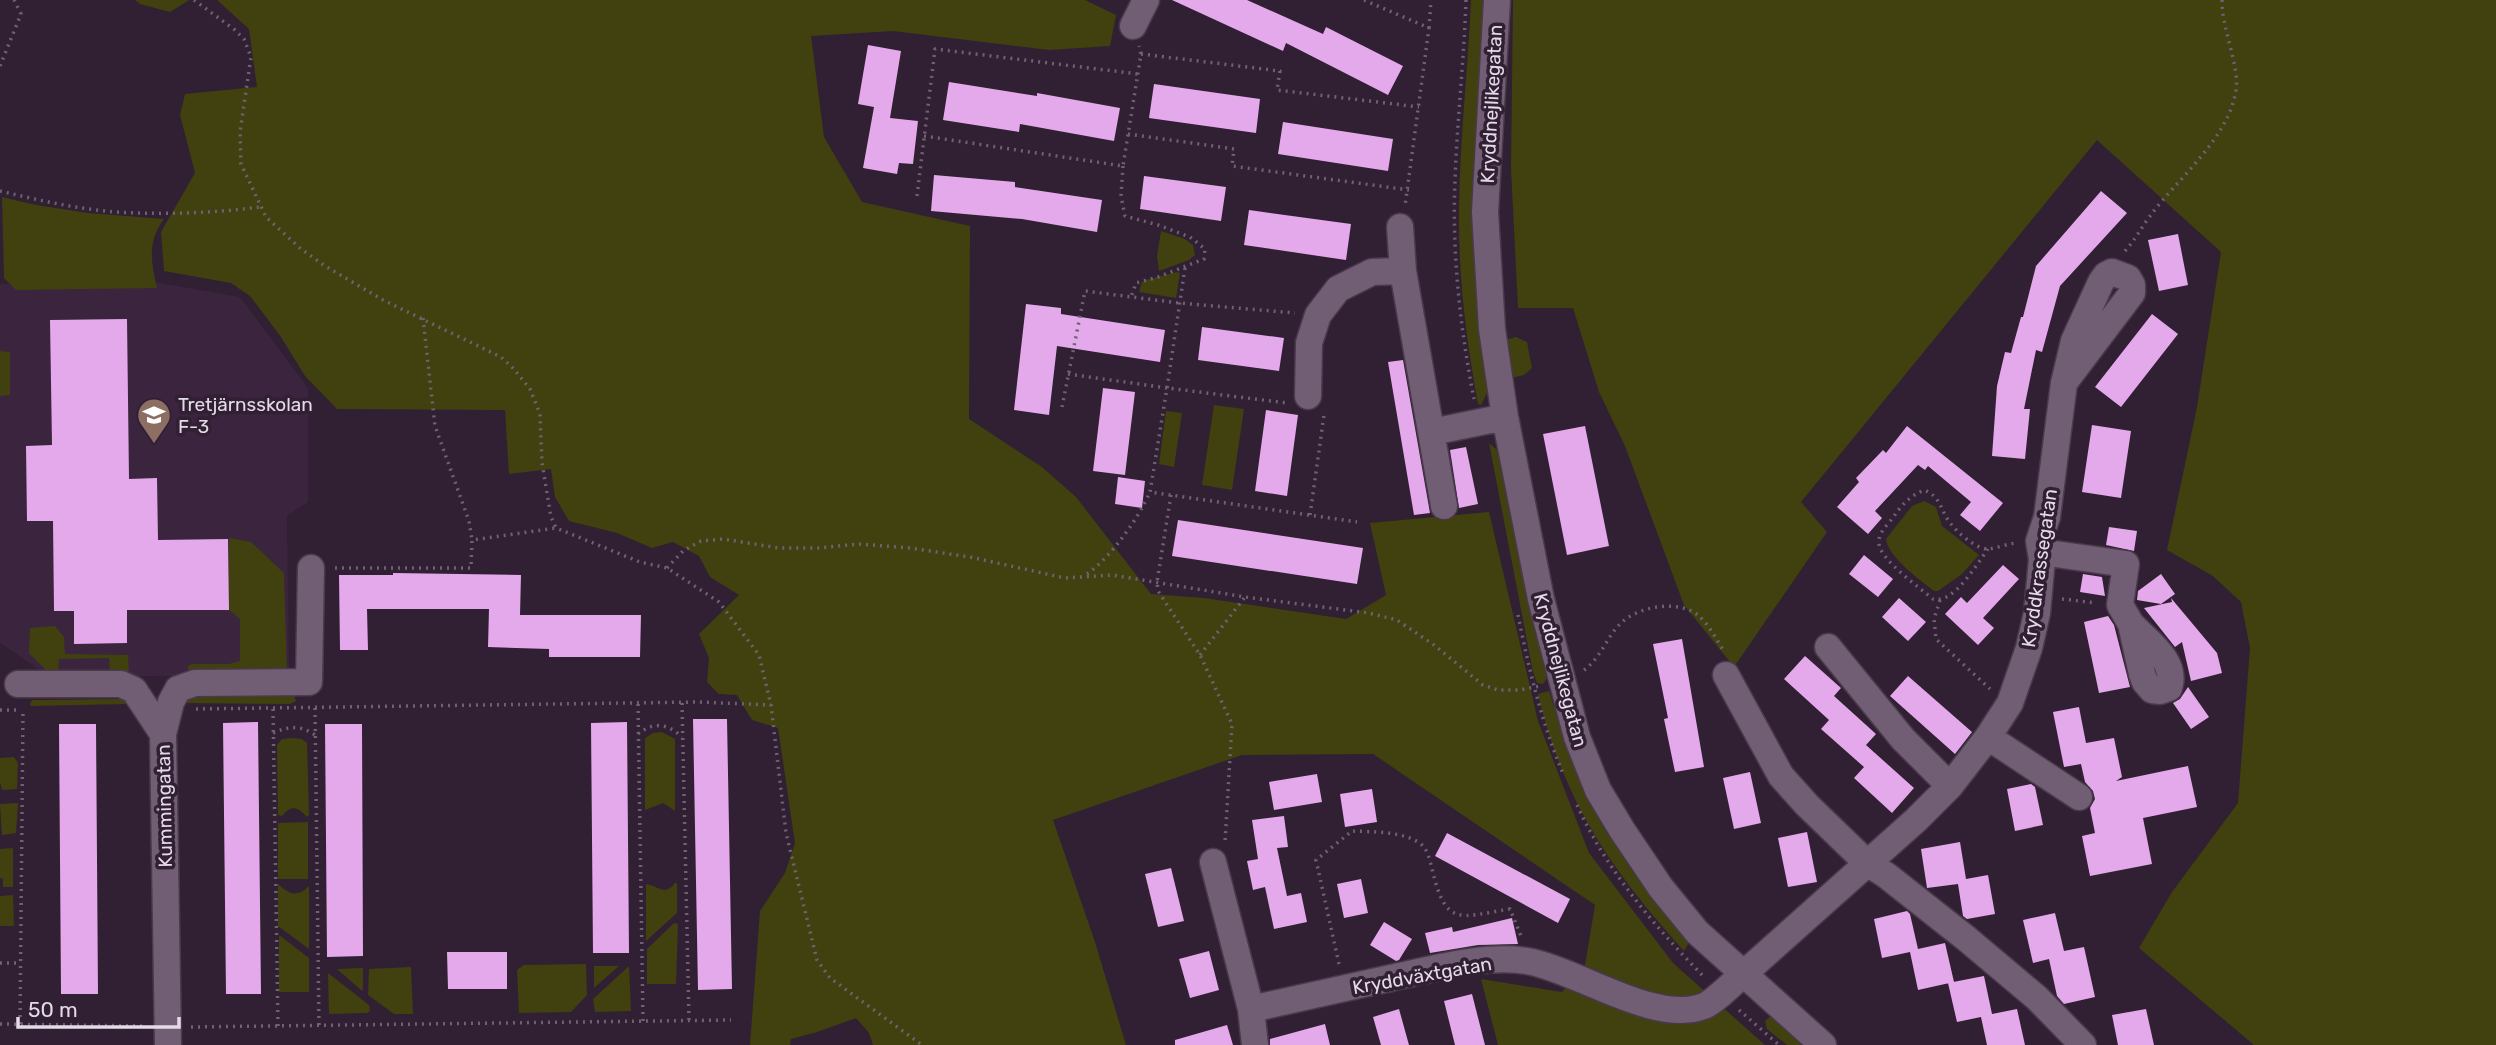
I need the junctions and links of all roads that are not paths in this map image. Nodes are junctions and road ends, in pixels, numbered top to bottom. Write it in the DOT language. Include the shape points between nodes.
graph roads {
  1 [pos="1146,0"];
  2 [pos="1497,0"];
  3 [pos="1133,26"];
  4 [pos="1400,227"];
  5 [pos="1403,271"];
  6 [pos="2106,275"];
  7 [pos="1308,396"];
  8 [pos="1505,417"];
  9 [pos="1432,432"];
  10 [pos="1444,506"];
  11 [pos="2040,547"];
  12 [pos="312,568"];
  13 [pos="2126,615"];
  14 [pos="1828,647"];
  15 [pos="1726,675"];
  16 [pos="21,697"];
  17 [pos="166,722"];
  18 [pos="1988,737"];
  19 [pos="1950,786"];
  20 [pos="2079,797"];
  21 [pos="1213,862"];
  22 [pos="1867,863"];
  23 [pos="1742,974"];
  24 [pos="1251,1009"];
  25 [pos="168,1036"];
  26 [pos="1255,1045"];
  27 [pos="1823,1045"];
  28 [pos="2083,1045"];
  1 -- 3 [label="street"];
  2 -- 8 [label="street, Kryddnejlikegatan" via="1485,212 1492,328"];
  4 -- 5 [label="street"];
  5 -- 7 [label="street" via="1372,272 1339,289 1318,314 1309,343"];
  5 -- 9 [label="street"];
  6 -- 11 [label="street, Kryddkrassegatan" via="2112,272 2128,278 2132,293 2064,383"];
  8 -- 9 [label="street"];
  8 -- 23 [label="street, Kryddnejlikegatan" via="1561,681 1598,790 1661,888 1696,932"];
  9 -- 10 [label="street"];
  11 -- 13 [label="street" via="2126,564"];
  11 -- 18 [label="street, Kryddkrassegatan" via="2039,596 2029,648 2010,703"];
  12 -- 17 [label="street" via="309,682 195,682 178,689"];
  14 -- 19 [label="street" via="1903,739"];
  15 -- 22 [label="street" via="1782,775"];
  16 -- 17 [label="street" via="121,684 134,690"];
  17 -- 25 [label="street, Kummingatan"];
  18 -- 19 [label="street, Kryddkrassegatan"];
  18 -- 20 [label="street"];
  19 -- 22 [label="street, Kryddkrassegatan"];
  21 -- 24 [label="street"];
  22 -- 23 [label="street, Kryddkrassegatan"];
  22 -- 28 [label="street" via="1967,939"];
  23 -- 24 [label="street, Kryddväxtgatan" via="1706,1006 1689,1010 1667,1010 1530,961 1476,962"];
  23 -- 27 [label="street, Kryddnejlikegatan"];
  24 -- 26 [label="street"];
}
